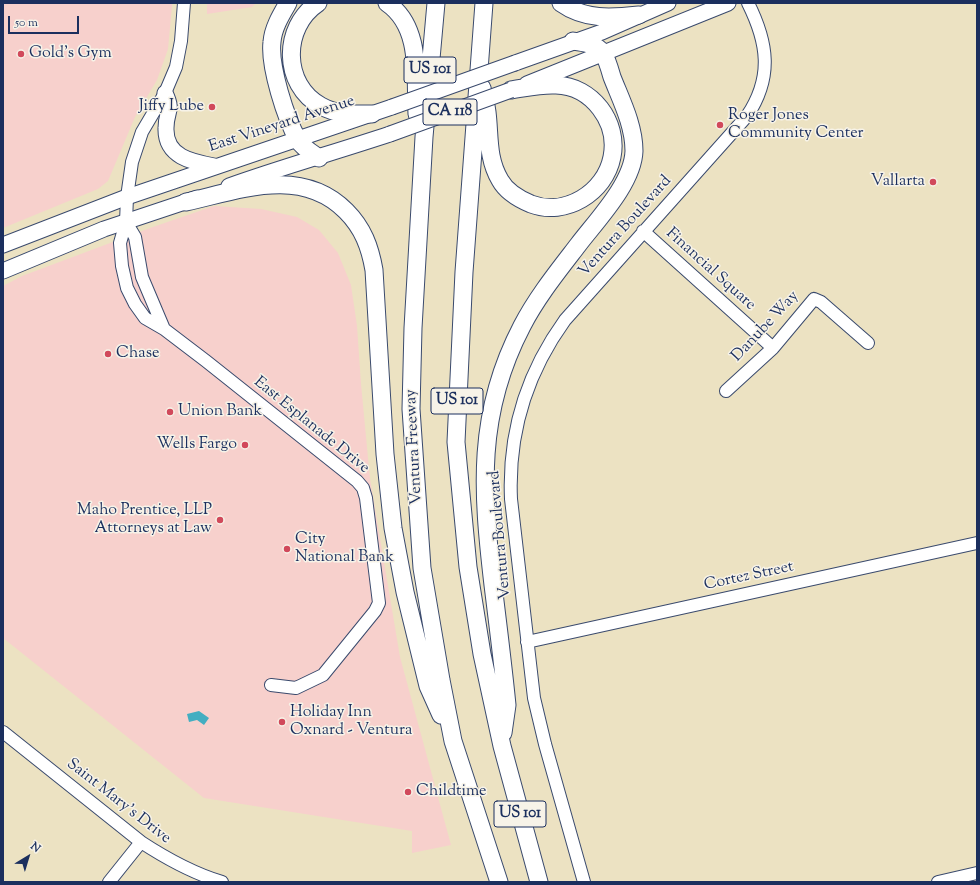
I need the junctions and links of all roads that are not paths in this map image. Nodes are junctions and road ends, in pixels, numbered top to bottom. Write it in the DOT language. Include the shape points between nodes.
graph roads {
  1 [pos="184,3"];
  2 [pos="288,3"];
  3 [pos="318,3"];
  4 [pos="387,3"];
  5 [pos="436,3"];
  6 [pos="484,3"];
  7 [pos="561,3"];
  8 [pos="668,3"];
  9 [pos="748,3"];
  10 [pos="725,4"];
  11 [pos="639,15"];
  12 [pos="573,42"];
  13 [pos="603,54"];
  14 [pos="478,66"];
  15 [pos="511,90"];
  16 [pos="165,92"];
  17 [pos="372,114"];
  18 [pos="424,137"];
  19 [pos="298,140"];
  20 [pos="320,158"];
  21 [pos="215,166"];
  22 [pos="127,197"];
  23 [pos="186,202"];
  24 [pos="122,223"];
  25 [pos="643,231"];
  26 [pos="3,245"];
  27 [pos="3,271"];
  28 [pos="164,329"];
  29 [pos="868,343"];
  30 [pos="773,348"];
  31 [pos="726,391"];
  32 [pos="977,543"];
  33 [pos="527,642"];
  34 [pos="271,685"];
  35 [pos="3,732"];
  36 [pos="453,741"];
  37 [pos="502,746"];
  38 [pos="141,842"];
  39 [pos="977,873"];
  40 [pos="109,882"];
  41 [pos="222,882"];
  42 [pos="499,882"];
  43 [pos="539,882"];
  44 [pos="584,882"];
  45 [pos="938,882"];
  1 -- 16 [label="street" via="178,57"];
  2 -- 19 [label="highway" via="275,28 271,58 274,75"];
  3 -- 17 [label="highway" via="300,21 292,41 292,62 298,82 310,99 328,110"];
  4 -- 18 [label="highway" via="404,20 412,40 417,116"];
  5 -- 18 [label="highway, Ventura Freeway / US 101"];
  6 -- 14 [label="highway, US 101"];
  7 -- 11 [label="highway" via="581,14 599,18"];
  8 -- 11 [label="main road, CA 118"];
  9 -- 25 [label="street, Ventura Boulevard" via="761,34 765,63 764,77 755,104"];
  10 -- 13 [label="main road, CA 118"];
  11 -- 12 [label="main road, CA 118"];
  12 -- 13 [label="highway" via="589,43"];
  12 -- 17 [label="main road, East Vineyard Avenue / CA 118, bridge"];
  13 -- 15 [label="main road, CA 118"];
  13 -- 37 [label="highway" via="630,125 634,151 630,167 611,202 537,300 521,327 494,395 488,430 485,516 508,705"];
  14 -- 15 [label="highway" via="487,112 491,162 501,182 519,199 537,206 557,207 573,204 588,195 600,184 612,157 610,126 603,111 592,99 577,90 557,85"];
  14 -- 37 [label="highway, US 101" via="456,442 468,567 482,654"];
  15 -- 20 [label="main road, CA 118, bridge"];
  16 -- 21 [label="main road" via="171,105 165,129 168,143 181,158"];
  16 -- 22 [label="street" via="142,132 132,162"];
  17 -- 19 [label="main road, East Vineyard Avenue"];
  18 -- 36 [label="highway, Ventura Freeway / US 101" via="416,244 411,409 422,568"];
  19 -- 20 [label="highway" via="308,151"];
  19 -- 21 [label="main road, East Vineyard Avenue"];
  20 -- 23 [label="main road" via="267,172"];
  21 -- 22 [label="main road, East Vineyard Avenue"];
  22 -- 24 [label="street"];
  22 -- 26 [label="main road, East Vineyard Avenue"];
  23 -- 24 [label="main road"];
  23 -- 36 [label="highway" via="264,185 288,184 307,187 325,194 342,207 360,228 367,241 374,270 385,454 393,528 405,592 428,686"];
  24 -- 27 [label="main road"];
  24 -- 28 [label="street, East Esplanade Drive" via="135,237 142,277"];
  24 -- 28 [label="street, East Esplanade Drive" via="122,266 128,288 145,318"];
  25 -- 30 [label="street, Financial Square"];
  25 -- 33 [label="street, Ventura Boulevard" via="554,334 537,364 520,409 512,452 510,482"];
  28 -- 34 [label="street, East Esplanade Drive" via="363,488 379,603 375,612 322,675 296,688"];
  29 -- 30 [label="street, Danube Way" via="816,299 811,301"];
  30 -- 31 [label="street, Danube Way"];
  32 -- 33 [label="street, Cortez Street"];
  33 -- 44 [label="street, Ventura Boulevard" via="539,722"];
  35 -- 38 [label="street, Saint Mary's Drive"];
  36 -- 42 [label="highway, Ventura Freeway / US 101"];
  37 -- 43 [label="highway, US 101"];
  38 -- 40 [label="street"];
  38 -- 41 [label="street, Saint Mary's Drive" via="184,868"];
  39 -- 45 [label="street"];
}
